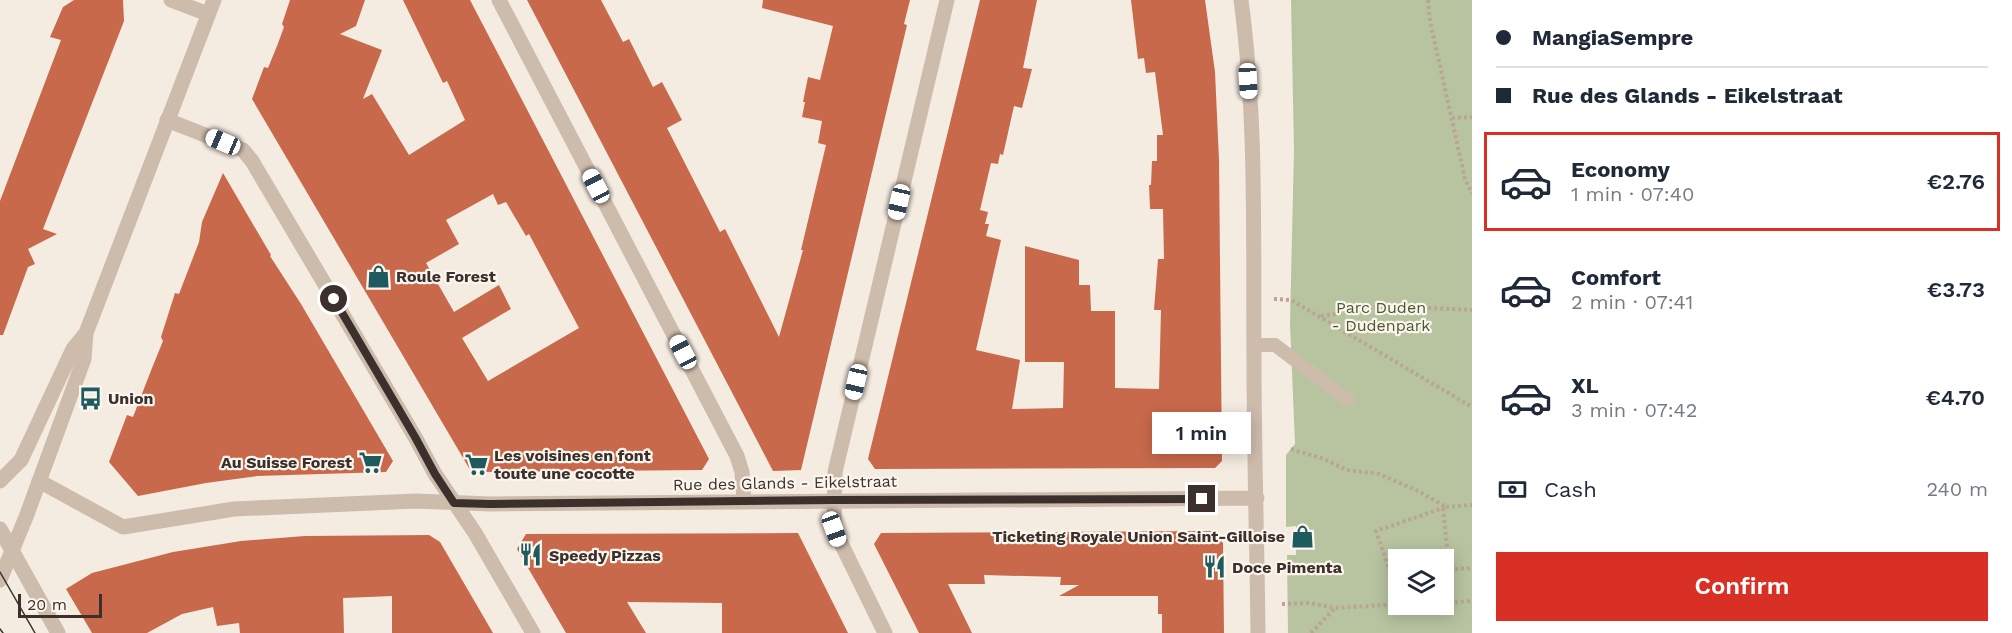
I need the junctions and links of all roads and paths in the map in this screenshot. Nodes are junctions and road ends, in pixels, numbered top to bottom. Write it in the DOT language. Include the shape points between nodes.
graph roads {
  1 [pos="171,0"];
  2 [pos="499,0"];
  3 [pos="947,0"];
  4 [pos="1241,0"];
  5 [pos="1428,0"];
  6 [pos="211,7"];
  7 [pos="1472,117"];
  8 [pos="1452,118"];
  9 [pos="167,120"];
  10 [pos="1472,194"];
  11 [pos="1254,298"];
  12 [pos="1472,310"];
  13 [pos="1319,317"];
  14 [pos="86,333"];
  15 [pos="1254,345"];
  16 [pos="1348,400"];
  17 [pos="1472,407"];
  18 [pos="1291,449"];
  19 [pos="0,480"];
  20 [pos="39,482"];
  21 [pos="1257,498"];
  22 [pos="834,500"];
  23 [pos="744,501"];
  24 [pos="454,503"];
  25 [pos="1472,505"];
  26 [pos="1444,508"];
  27 [pos="0,529"];
  28 [pos="1447,549"];
  29 [pos="12,551"];
  30 [pos="1388,562"];
  31 [pos="1454,568"];
  32 [pos="1472,568"];
  33 [pos="0,580"];
  34 [pos="1472,601"];
  35 [pos="1454,602"];
  36 [pos="1282,604"];
  37 [pos="1388,605"];
  38 [pos="1335,608"];
  39 [pos="58,633"];
  40 [pos="533,633"];
  41 [pos="885,633"];
  42 [pos="1258,633"];
  43 [pos="1311,633"];
  1 -- 6 [label="street"];
  2 -- 23 [label="street" via="736,456 742,472"];
  3 -- 22 [label="street" via="835,472"];
  4 -- 11 [label="street" via="1254,191"];
  5 -- 8 [label="path"];
  6 -- 9 [label="street"];
  7 -- 8 [label="path"];
  8 -- 10 [label="path"];
  9 -- 14 [label="street"];
  9 -- 24 [label="street" via="243,150 252,161"];
  11 -- 13 [label="path" via="1291,300"];
  11 -- 15 [label="street"];
  12 -- 13 [label="path" via="1387,306"];
  13 -- 17 [label="path"];
  14 -- 19 [label="street" via="73,349 21,460"];
  14 -- 20 [label="street" via="84,359"];
  15 -- 16 [label="lane" via="1275,345"];
  15 -- 21 [label="street"];
  18 -- 26 [label="path" via="1347,470 1379,474 1418,491"];
  20 -- 24 [label="street, Rue des Glands - Eikelstraat" via="123,527 234,509 416,501"];
  20 -- 29 [label="street"];
  21 -- 22 [label="street, Rue des Glands - Eikelstraat"];
  21 -- 42 [label="street"];
  22 -- 23 [label="street, Rue des Glands - Eikelstraat"];
  22 -- 41 [label="street" via="838,541"];
  23 -- 24 [label="street, Rue des Glands - Eikelstraat"];
  24 -- 40 [label="street" via="476,533"];
  25 -- 26 [label="path"];
  26 -- 28 [label="path"];
  26 -- 30 [label="path" via="1376,531"];
  27 -- 29 [label="street"];
  29 -- 33 [label="street"];
  29 -- 39 [label="street"];
  31 -- 32 [label="path"];
  34 -- 35 [label="path"];
  36 -- 38 [label="path" via="1309,603"];
  37 -- 38 [label="path"];
  38 -- 43 [label="path"];
}
